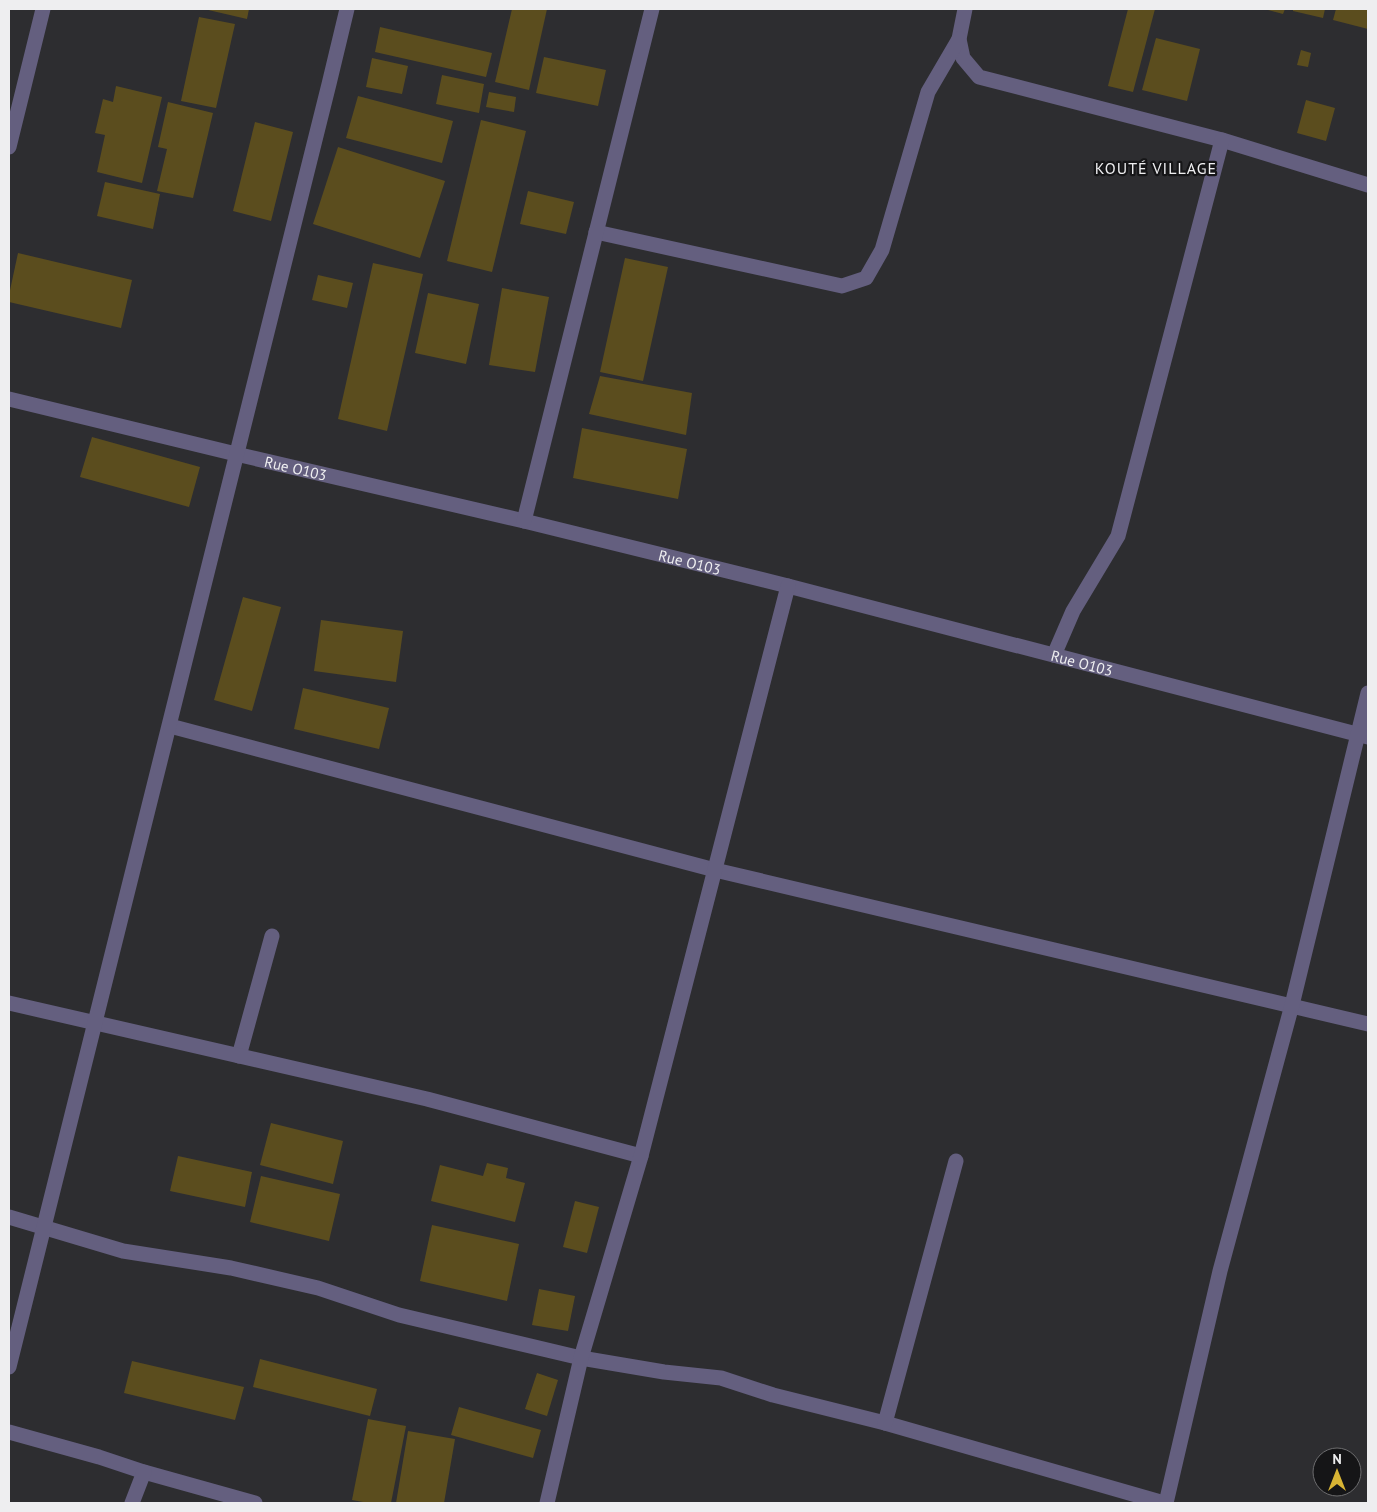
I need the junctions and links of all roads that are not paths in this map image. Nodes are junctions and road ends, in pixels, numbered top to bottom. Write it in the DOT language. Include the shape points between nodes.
graph roads {
  1 [pos="43,9"];
  2 [pos="347,9"];
  3 [pos="652,9"];
  4 [pos="965,9"];
  5 [pos="959,39"];
  6 [pos="1222,140"];
  7 [pos="9,146"];
  8 [pos="1368,185"];
  9 [pos="596,232"];
  10 [pos="9,399"];
  11 [pos="236,454"];
  12 [pos="524,521"];
  13 [pos="788,586"];
  14 [pos="1054,655"];
  15 [pos="1368,693"];
  16 [pos="170,726"];
  17 [pos="1363,735"];
  18 [pos="715,870"];
  19 [pos="272,936"];
  20 [pos="9,1004"];
  21 [pos="1292,1005"];
  22 [pos="95,1024"];
  23 [pos="1368,1024"];
  24 [pos="239,1056"];
  25 [pos="641,1156"];
  26 [pos="956,1161"];
  27 [pos="9,1218"];
  28 [pos="44,1227"];
  29 [pos="580,1358"];
  30 [pos="9,1367"];
  31 [pos="885,1423"];
  32 [pos="9,1432"];
  33 [pos="144,1472"];
  34 [pos="132,1503"];
  35 [pos="255,1503"];
  36 [pos="547,1503"];
  37 [pos="1165,1503"];
  1 -- 7 [label="street"];
  2 -- 11 [label="street"];
  3 -- 9 [label="street"];
  4 -- 5 [label="street"];
  5 -- 6 [label="street" via="963,58 979,77"];
  5 -- 9 [label="street" via="928,92 882,250 866,278 842,286"];
  6 -- 8 [label="street"];
  6 -- 14 [label="street" via="1118,536 1073,611"];
  9 -- 12 [label="street"];
  10 -- 11 [label="street, Rue O103"];
  11 -- 12 [label="street, Rue O103"];
  11 -- 16 [label="street"];
  12 -- 13 [label="street, Rue O103"];
  13 -- 14 [label="street, Rue O103"];
  13 -- 18 [label="street"];
  14 -- 17 [label="street, Rue O103"];
  15 -- 17 [label="street"];
  16 -- 18 [label="street"];
  16 -- 22 [label="street"];
  17 -- 21 [label="street"];
  18 -- 21 [label="street"];
  18 -- 25 [label="street"];
  19 -- 24 [label="street"];
  20 -- 22 [label="street"];
  21 -- 23 [label="street"];
  21 -- 37 [label="street" via="1220,1271"];
  22 -- 24 [label="street"];
  22 -- 28 [label="street"];
  24 -- 25 [label="street" via="427,1099"];
  25 -- 29 [label="street"];
  26 -- 31 [label="street"];
  27 -- 28 [label="street"];
  28 -- 29 [label="street" via="124,1251 231,1268 318,1288 399,1315"];
  28 -- 30 [label="street"];
  29 -- 31 [label="street" via="721,1378 772,1395"];
  29 -- 36 [label="street"];
  31 -- 37 [label="street"];
  32 -- 33 [label="street"];
  33 -- 34 [label="street"];
  33 -- 35 [label="street"];
}
